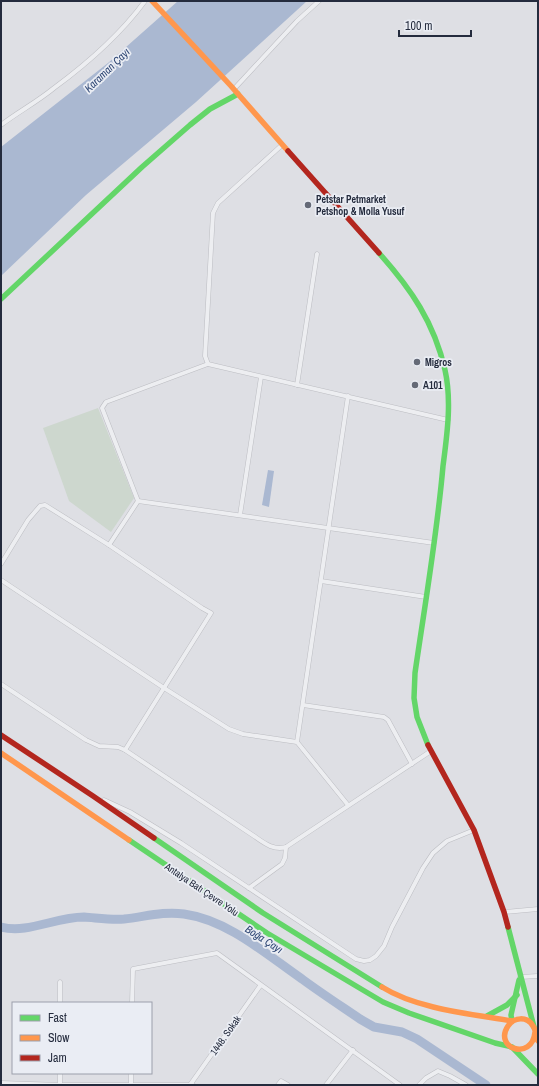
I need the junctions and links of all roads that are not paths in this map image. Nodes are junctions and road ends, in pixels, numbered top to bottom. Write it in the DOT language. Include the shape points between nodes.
graph roads {
  1 [pos="145,1"];
  2 [pos="319,1"];
  3 [pos="154,3"];
  4 [pos="234,90"];
  5 [pos="1,125"];
  6 [pos="282,145"];
  7 [pos="317,254"];
  8 [pos="1,299"];
  9 [pos="208,364"];
  10 [pos="261,377"];
  11 [pos="297,385"];
  12 [pos="348,396"];
  13 [pos="448,420"];
  14 [pos="138,501"];
  15 [pos="240,515"];
  16 [pos="329,528"];
  17 [pos="434,543"];
  18 [pos="109,545"];
  19 [pos="1,564"];
  20 [pos="321,581"];
  21 [pos="2,582"];
  22 [pos="426,597"];
  23 [pos="1,684"];
  24 [pos="164,688"];
  25 [pos="303,705"];
  26 [pos="1,735"];
  27 [pos="297,742"];
  28 [pos="126,750"];
  29 [pos="431,751"];
  30 [pos="1,753"];
  31 [pos="412,764"];
  32 [pos="94,796"];
  33 [pos="348,805"];
  34 [pos="474,830"];
  35 [pos="286,847"];
  36 [pos="249,888"];
  37 [pos="538,909"];
  38 [pos="504,912"];
  39 [pos="538,976"];
  40 [pos="520,977"];
  41 [pos="60,982"];
  42 [pos="260,986"];
  43 [pos="517,995"];
  44 [pos="60,1002"];
  45 [pos="132,1002"];
  46 [pos="487,1016"];
  47 [pos="512,1021"];
  48 [pos="535,1032"];
  49 [pos="538,1041"];
  50 [pos="512,1048"];
  51 [pos="352,1050"];
  52 [pos="60,1074"];
  53 [pos="132,1074"];
  54 [pos="538,1074"];
  55 [pos="1,1083"];
  56 [pos="60,1085"];
  57 [pos="131,1085"];
  58 [pos="191,1085"];
  59 [pos="278,1085"];
  60 [pos="288,1085"];
  61 [pos="326,1085"];
  62 [pos="400,1085"];
  63 [pos="419,1085"];
  64 [pos="466,1085"];
  1 -- 5 [label="street" via="112,40 54,88"];
  2 -- 4 [label="street" via="297,21"];
  3 -- 4 [label="main road"];
  4 -- 6 [label="main road"];
  4 -- 8 [label="main road" via="142,167"];
  6 -- 9 [label="street" via="218,203 213,213 205,356"];
  6 -- 13 [label="main road" via="402,279 417,301 428,320 445,371"];
  7 -- 11 [label="street"];
  9 -- 10 [label="street"];
  9 -- 14 [label="street" via="106,402 102,408"];
  10 -- 11 [label="street"];
  10 -- 15 [label="street"];
  11 -- 12 [label="street"];
  12 -- 13 [label="street"];
  12 -- 16 [label="street"];
  13 -- 17 [label="main road"];
  14 -- 15 [label="street"];
  14 -- 18 [label="street"];
  15 -- 16 [label="street"];
  16 -- 17 [label="street"];
  16 -- 20 [label="street"];
  17 -- 22 [label="main road"];
  18 -- 19 [label="street" via="45,505 40,506 28,520"];
  18 -- 24 [label="street" via="211,613"];
  20 -- 22 [label="street"];
  20 -- 25 [label="street"];
  21 -- 24 [label="street"];
  22 -- 29 [label="main road" via="414,698 417,717"];
  23 -- 28 [label="street" via="86,740 99,746"];
  24 -- 27 [label="street" via="229,729 243,734"];
  24 -- 28 [label="street"];
  25 -- 27 [label="street"];
  25 -- 31 [label="street" via="384,717"];
  26 -- 32 [label="main road"];
  27 -- 33 [label="street"];
  28 -- 35 [label="street" via="267,845"];
  29 -- 31 [label="street"];
  29 -- 34 [label="main road"];
  30 -- 50 [label="main road, Antalya Batı Çevre Yolu" via="267,933 383,1002"];
  31 -- 33 [label="street"];
  32 -- 36 [label="street" via="130,812"];
  32 -- 46 [label="main road" via="186,861 386,990 430,1006"];
  33 -- 35 [label="street"];
  34 -- 36 [label="street" via="447,841 433,853 384,946 370,960 356,959"];
  34 -- 38 [label="main road"];
  35 -- 36 [label="street" via="282,864"];
  37 -- 38 [label="street"];
  38 -- 40 [label="main road"];
  39 -- 40 [label="street"];
  40 -- 43 [label="main road"];
  40 -- 48 [label="main road"];
  41 -- 44 [label="street"];
  42 -- 45 [label="street" via="217,953 132,969"];
  42 -- 51 [label="street"];
  42 -- 58 [label="street, 1448. Sokak"];
  43 -- 46 [label="main road" via="507,1005"];
  43 -- 47 [label="main road" via="511,1015"];
  46 -- 47 [label="main road"];
  47 -- 48 [label="main road" via="528,1021"];
  47 -- 50 [label="main road" via="505,1028 504,1036"];
  48 -- 49 [label="main road"];
  48 -- 50 [label="main road" via="534,1041 527,1048"];
  50 -- 54 [label="main road, Antalya Batı Çevre Yolu"];
  51 -- 61 [label="street"];
  51 -- 62 [label="street"];
  52 -- 56 [label="street"];
  53 -- 57 [label="street"];
  55 -- 56 [label="street"];
  56 -- 57 [label="street"];
  57 -- 58 [label="street"];
  59 -- 60 [label="street" via="281,1081"];
  63 -- 64 [label="street" via="438,1071"];
}
